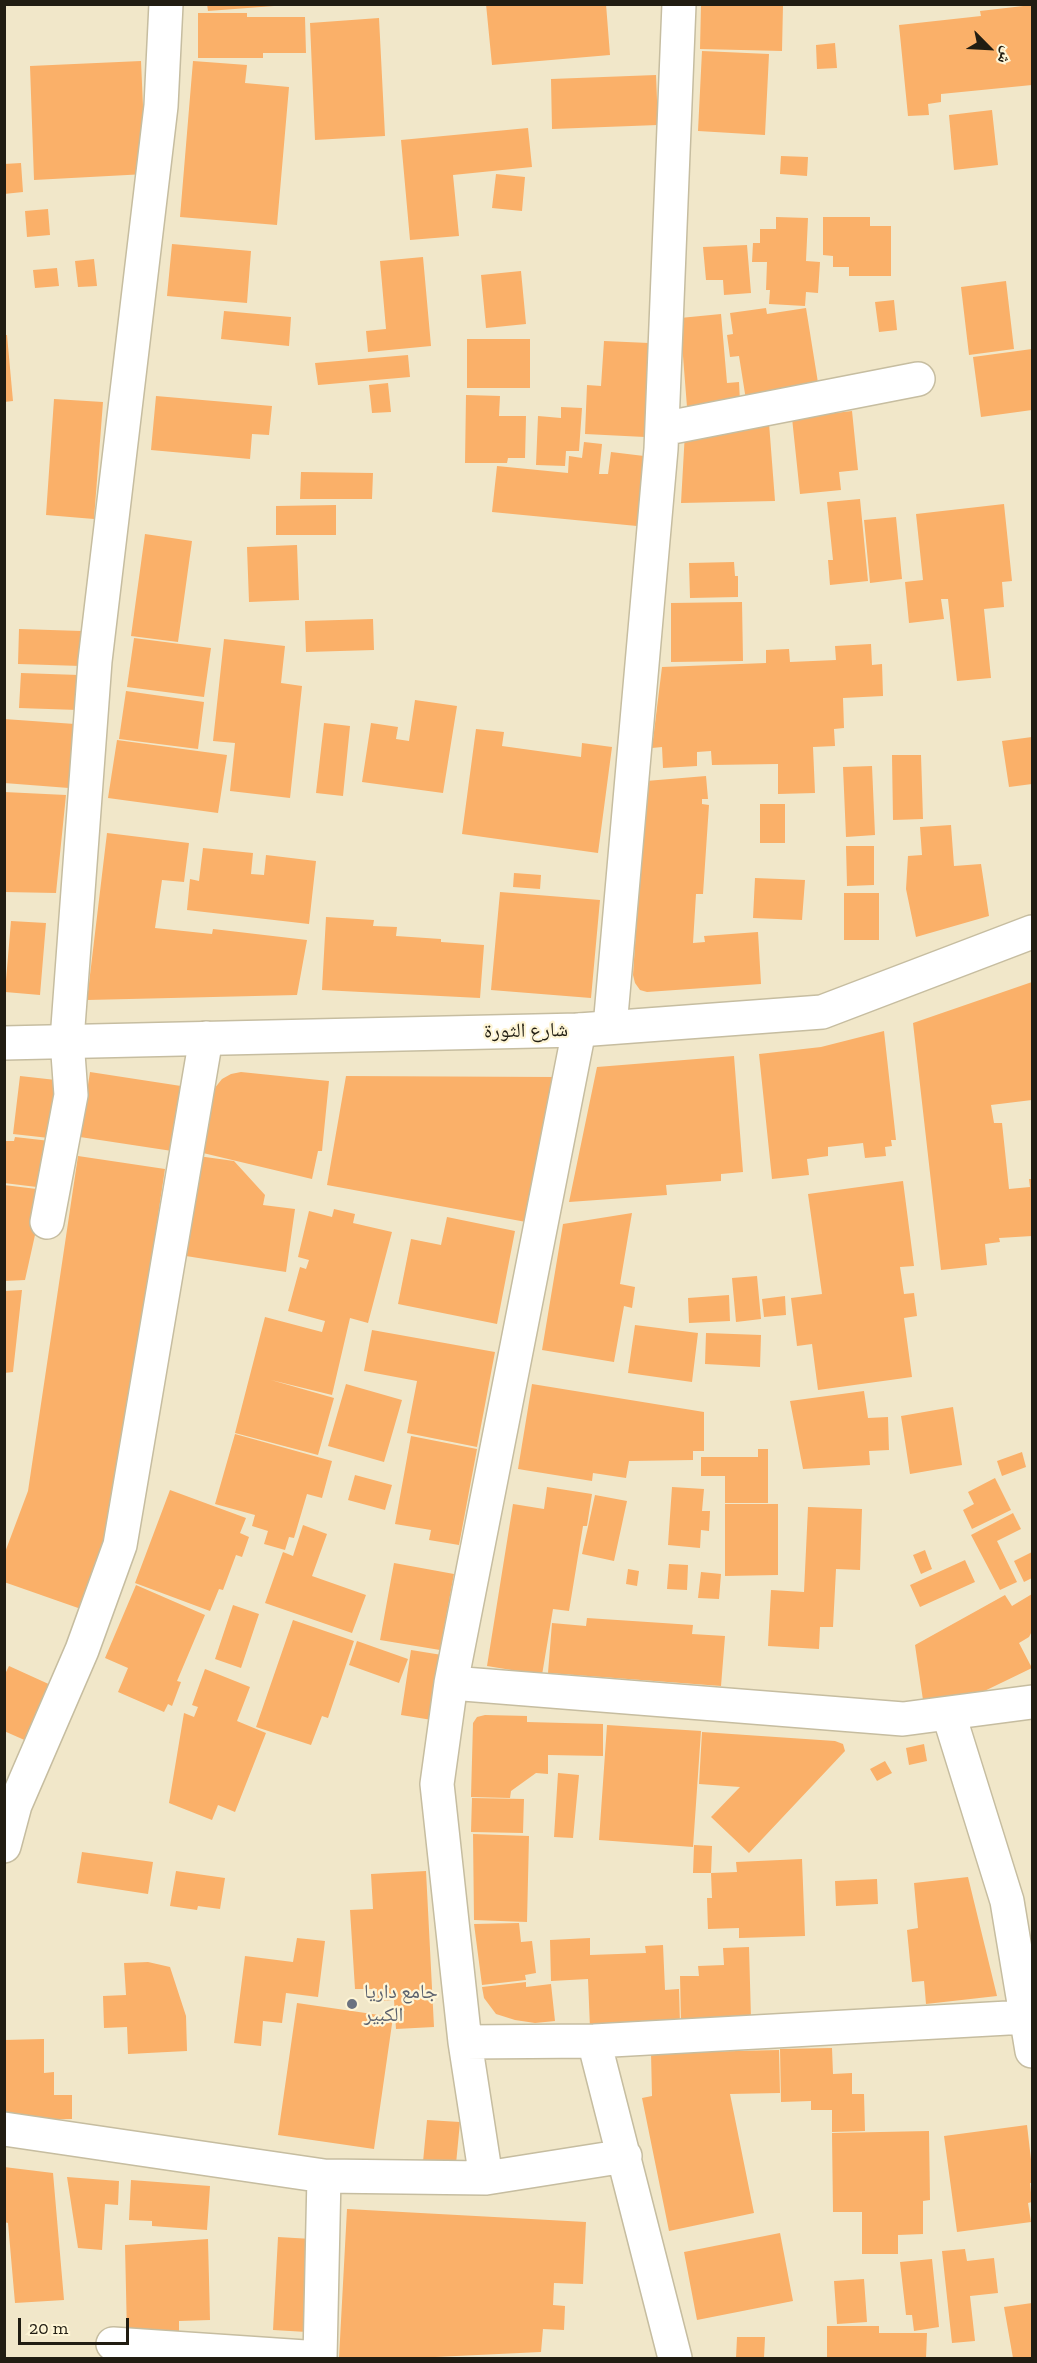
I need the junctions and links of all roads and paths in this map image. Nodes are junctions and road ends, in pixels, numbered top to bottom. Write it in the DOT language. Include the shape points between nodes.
graph roads {
  1 [pos="166,4"];
  2 [pos="679,4"];
  3 [pos="918,379"];
  4 [pos="662,429"];
  5 [pos="1032,932"];
  6 [pos="595,1028"];
  7 [pos="206,1038"];
  8 [pos="67,1040"];
  9 [pos="4,1042"];
  10 [pos="47,1222"];
  11 [pos="451,1683"];
  12 [pos="1032,1702"];
  13 [pos="949,1714"];
  14 [pos="4,1846"];
  15 [pos="1020,1898"];
  16 [pos="1026,2017"];
  17 [pos="594,2041"];
  18 [pos="465,2042"];
  19 [pos="1032,2052"];
  20 [pos="4,2129"];
  21 [pos="625,2156"];
  22 [pos="324,2176"];
  23 [pos="486,2178"];
  24 [pos="113,2344"];
  25 [pos="675,2358"];
  1 -- 8 [label="street" via="160,106 95,661"];
  2 -- 4 [label="street"];
  3 -- 4 [label="street"];
  4 -- 6 [label="street"];
  5 -- 6 [label="street, شارع الثورة" via="822,1012"];
  6 -- 7 [label="street, شارع الثورة"];
  6 -- 11 [label="street"];
  7 -- 8 [label="street, شارع الثورة"];
  7 -- 14 [label="street" via="120,1545 82,1650 15,1805"];
  8 -- 9 [label="street, شارع الثورة"];
  8 -- 10 [label="street" via="71,1095"];
  11 -- 13 [label="street" via="903,1719"];
  11 -- 18 [label="street" via="437,1784"];
  12 -- 13 [label="street"];
  13 -- 15 [label="street"];
  15 -- 16 [label="street"];
  16 -- 17 [label="street"];
  16 -- 19 [label="street"];
  17 -- 18 [label="street"];
  17 -- 21 [label="street"];
  18 -- 23 [label="street"];
  20 -- 22 [label="street"];
  21 -- 23 [label="street"];
  21 -- 25 [label="street"];
  22 -- 23 [label="street"];
  22 -- 24 [label="street" via="320,2358"];
}
